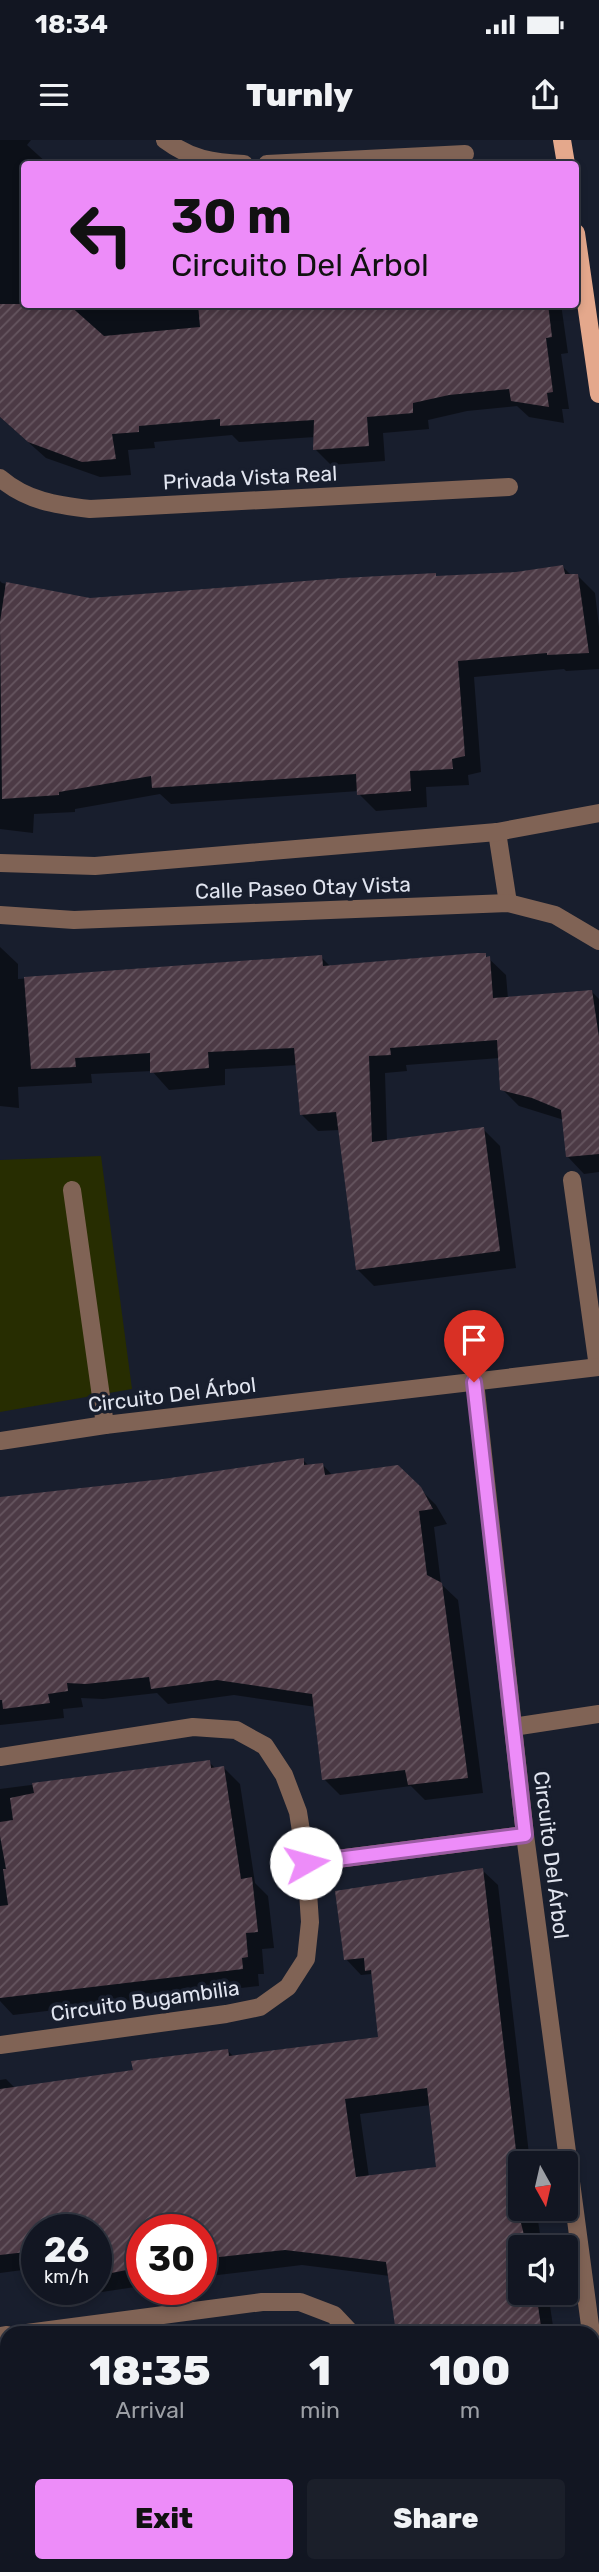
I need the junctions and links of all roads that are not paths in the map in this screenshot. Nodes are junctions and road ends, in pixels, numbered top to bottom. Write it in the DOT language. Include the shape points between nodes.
graph roads {
  1 [pos="165,140"];
  2 [pos="562,140"];
  3 [pos="465,154"];
  4 [pos="211,161"];
  5 [pos="326,161"];
  6 [pos="566,161"];
  7 [pos="579,254"];
  8 [pos="599,394"];
  9 [pos="0,478"];
  10 [pos="509,487"];
  11 [pos="599,813"];
  12 [pos="497,832"];
  13 [pos="0,863"];
  14 [pos="508,903"];
  15 [pos="0,915"];
  16 [pos="599,940"];
  17 [pos="572,1180"];
  18 [pos="72,1190"];
  19 [pos="599,1367"];
  20 [pos="474,1382"];
  21 [pos="105,1425"];
  22 [pos="0,1441"];
  23 [pos="599,1714"];
  24 [pos="513,1727"];
  25 [pos="0,1757"];
  26 [pos="525,1835"];
  27 [pos="306,1863"];
  28 [pos="0,2045"];
  29 [pos="80,2326"];
  30 [pos="344,2326"];
  31 [pos="590,2326"];
  1 -- 4 [label="street" via="184,153"];
  2 -- 6 [label="main road"];
  3 -- 5 [label="street"];
  7 -- 8 [label="main road"];
  9 -- 10 [label="street, Privada Vista Real" via="49,504 90,509"];
  11 -- 12 [label="street, Calle Paseo Otay Vista"];
  12 -- 13 [label="street, Calle Paseo Otay Vista" via="95,866"];
  12 -- 14 [label="street"];
  14 -- 15 [label="street, Calle Paseo Otay Vista" via="74,919"];
  14 -- 16 [label="street, Calle Paseo Otay Vista" via="555,915"];
  17 -- 19 [label="street"];
  18 -- 21 [label="street"];
  19 -- 20 [label="street, Circuito Del Árbol"];
  20 -- 21 [label="street, Circuito Del Árbol"];
  20 -- 24 [label="street, Circuito Del Árbol"];
  21 -- 22 [label="street, Circuito Del Árbol"];
  23 -- 24 [label="street"];
  24 -- 26 [label="street, Circuito Del Árbol"];
  25 -- 27 [label="street, Circuito Bugambilia" via="193,1727 236,1730 265,1746 284,1775 298,1812"];
  26 -- 27 [label="street"];
  26 -- 31 [label="street, Circuito Del Árbol"];
  27 -- 28 [label="street, Circuito Bugambilia" via="310,1922 306,1959 288,1987 260,2007"];
  29 -- 30 [label="street" via="262,2302 300,2302 334,2315"];
}
